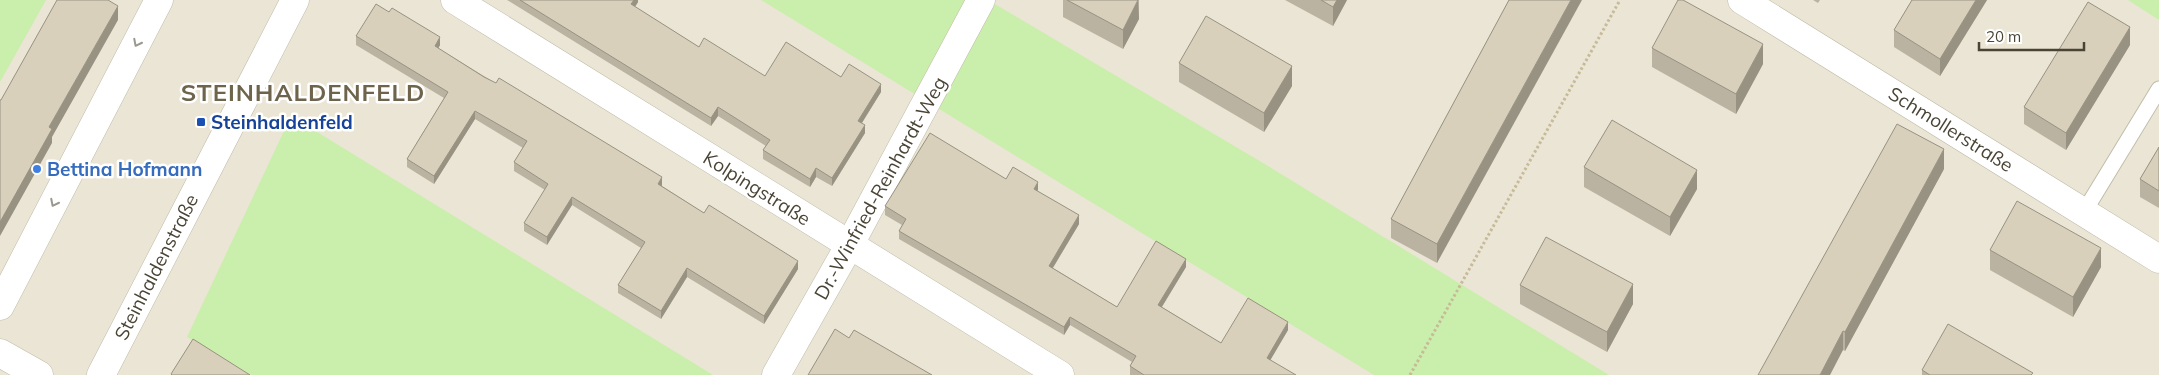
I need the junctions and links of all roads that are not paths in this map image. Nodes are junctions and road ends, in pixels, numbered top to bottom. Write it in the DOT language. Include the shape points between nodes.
graph roads {
  1 [pos="159,0"];
  2 [pos="295,0"];
  3 [pos="455,0"];
  4 [pos="981,0"];
  5 [pos="1742,0"];
  6 [pos="2159,89"];
  7 [pos="2084,212"];
  8 [pos="849,246"];
  9 [pos="2159,259"];
  10 [pos="0,306"];
  11 [pos="0,353"];
  12 [pos="39,375"];
  13 [pos="101,375"];
  14 [pos="776,375"];
  15 [pos="1060,375"];
  1 -- 10 [label="street, one-way"];
  2 -- 13 [label="street, Steinhaldenstraße"];
  3 -- 8 [label="street, Kolpingstraße"];
  4 -- 8 [label="street, Dr.-Winfried-Reinhardt-Weg"];
  5 -- 7 [label="street, Schmollerstraße"];
  6 -- 7 [label="lane"];
  7 -- 9 [label="street, Schmollerstraße"];
  8 -- 14 [label="street, Dr.-Winfried-Reinhardt-Weg"];
  8 -- 15 [label="street, Kolpingstraße"];
  11 -- 12 [label="street"];
}
